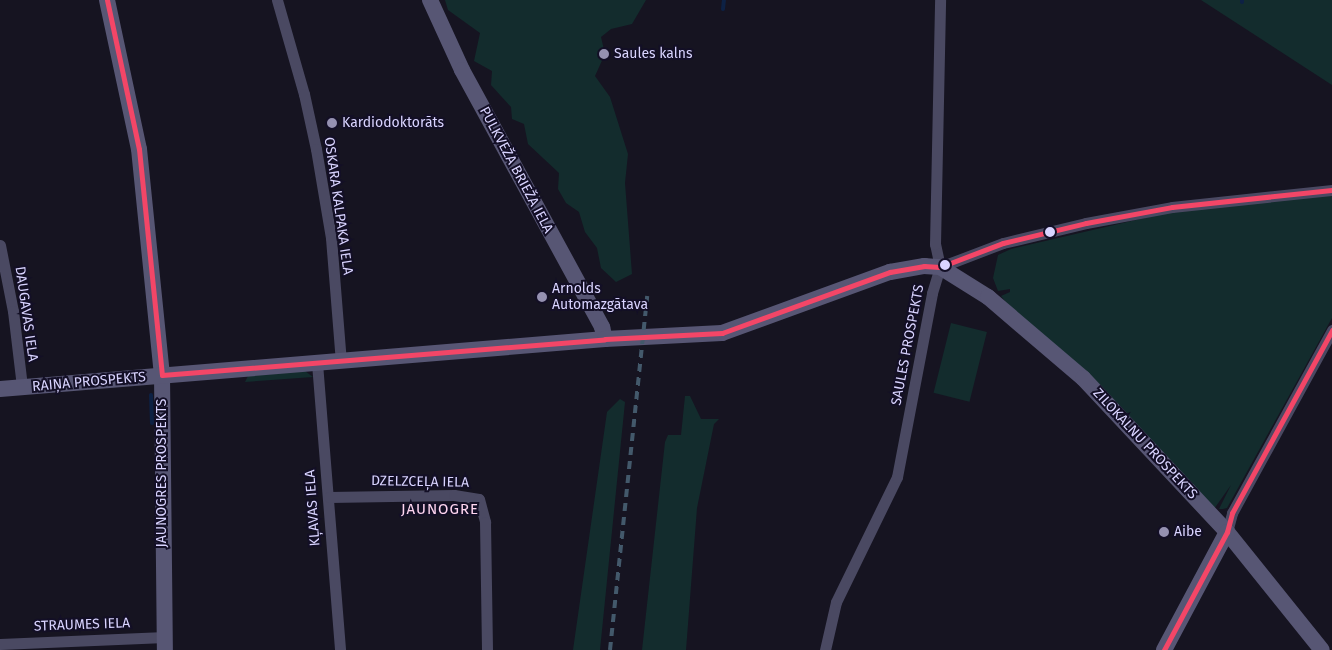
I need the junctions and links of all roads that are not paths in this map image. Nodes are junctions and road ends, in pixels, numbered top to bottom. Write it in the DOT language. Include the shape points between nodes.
graph roads {
  1 [pos="107,0"];
  2 [pos="277,0"];
  3 [pos="430,0"];
  4 [pos="940,0"];
  5 [pos="1332,190"];
  6 [pos="0,244"];
  7 [pos="940,267"];
  8 [pos="1332,330"];
  9 [pos="605,339"];
  10 [pos="341,361"];
  11 [pos="317,363"];
  12 [pos="162,375"];
  13 [pos="22,387"];
  14 [pos="0,389"];
  15 [pos="328,497"];
  16 [pos="1227,532"];
  17 [pos="0,644"];
  18 [pos="165,644"];
  19 [pos="340,650"];
  20 [pos="487,650"];
  21 [pos="825,650"];
  22 [pos="1164,650"];
  23 [pos="1322,650"];
  1 -- 12 [label="main road, JAUNOGRES PROSPEKTS" via="139,149"];
  2 -- 10 [label="street, OSKARA KALPAKA IELA" via="316,149 331,238"];
  3 -- 9 [label="main road, PULKVEŽA BRIEŽA IELA" via="462,70 602,328"];
  4 -- 7 [label="street, SAULES PROSPEKTS" via="935,244"];
  5 -- 7 [label="street" via="1172,207 1086,223 1003,243"];
  6 -- 13 [label="street, DAUGAVAS IELA" via="13,311"];
  7 -- 9 [label="main road, RAIŅA PROSPEKTS" via="924,266 890,272 745,326 694,336"];
  7 -- 16 [label="main road, ZILOKALNU PROSPEKTS" via="988,297 1084,378"];
  7 -- 21 [label="street, SAULES PROSPEKTS" via="932,293 897,477 836,602"];
  8 -- 16 [label="street" via="1232,513"];
  9 -- 10 [label="main road, RAIŅA PROSPEKTS"];
  10 -- 11 [label="main road, RAIŅA PROSPEKTS"];
  11 -- 12 [label="main road, RAIŅA PROSPEKTS"];
  11 -- 15 [label="street, KĻAVAS IELA"];
  12 -- 13 [label="main road, RAIŅA PROSPEKTS"];
  12 -- 18 [label="main road, JAUNOGRES PROSPEKTS"];
  13 -- 14 [label="main road, RAIŅA PROSPEKTS"];
  15 -- 19 [label="street, KĻAVAS IELA"];
  15 -- 20 [label="street, DZELZCEĻA IELA" via="454,495 480,499 486,522"];
  16 -- 22 [label="main road"];
  16 -- 23 [label="main road, ZILOKALNU PROSPEKTS"];
  17 -- 18 [label="street, STRAUMES IELA"];
}
